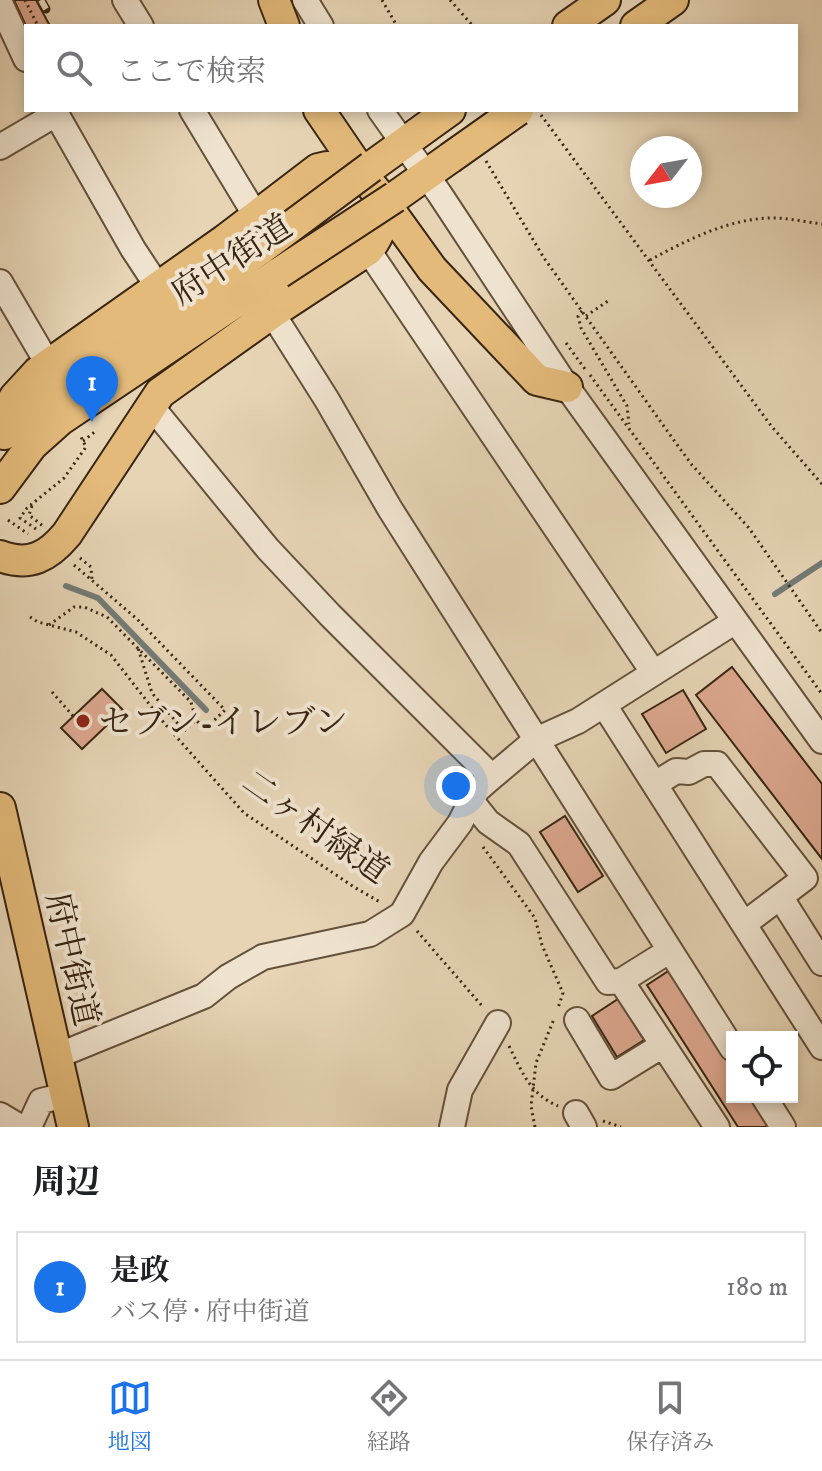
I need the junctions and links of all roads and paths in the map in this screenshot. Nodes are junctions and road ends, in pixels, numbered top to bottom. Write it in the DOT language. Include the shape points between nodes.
graph roads {
  1 [pos="25,0"];
  2 [pos="125,0"];
  3 [pos="274,0"];
  4 [pos="305,0"];
  5 [pos="382,0"];
  6 [pos="450,0"];
  7 [pos="605,0"];
  8 [pos="673,0"];
  9 [pos="0,3"];
  10 [pos="37,24"];
  11 [pos="140,24"];
  12 [pos="283,24"];
  13 [pos="320,24"];
  14 [pos="396,24"];
  15 [pos="471,24"];
  16 [pos="571,24"];
  17 [pos="639,24"];
  18 [pos="24,55"];
  19 [pos="55,112"];
  20 [pos="193,112"];
  21 [pos="381,112"];
  22 [pos="515,112"];
  23 [pos="538,112"];
  24 [pos="440,117"];
  25 [pos="325,119"];
  26 [pos="404,143"];
  27 [pos="0,147"];
  28 [pos="452,161"];
  29 [pos="318,169"];
  30 [pos="368,172"];
  31 [pos="389,199"];
  32 [pos="256,216"];
  33 [pos="822,224"];
  34 [pos="373,242"];
  35 [pos="416,246"];
  36 [pos="649,261"];
  37 [pos="0,282"];
  38 [pos="158,287"];
  39 [pos="608,301"];
  40 [pos="582,311"];
  41 [pos="272,313"];
  42 [pos="586,316"];
  43 [pos="575,355"];
  44 [pos="48,364"];
  45 [pos="567,387"];
  46 [pos="151,406"];
  47 [pos="0,422"];
  48 [pos="629,428"];
  49 [pos="96,431"];
  50 [pos="80,435"];
  51 [pos="0,439"];
  52 [pos="83,441"];
  53 [pos="822,484"];
  54 [pos="0,488"];
  55 [pos="32,506"];
  56 [pos="8,520"];
  57 [pos="43,525"];
  58 [pos="39,531"];
  59 [pos="34,538"];
  60 [pos="70,551"];
  61 [pos="0,556"];
  62 [pos="74,565"];
  63 [pos="92,580"];
  64 [pos="30,617"];
  65 [pos="734,622"];
  66 [pos="49,625"];
  67 [pos="822,633"];
  68 [pos="138,648"];
  69 [pos="653,672"];
  70 [pos="52,692"];
  71 [pos="821,692"];
  72 [pos="604,705"];
  73 [pos="73,716"];
  74 [pos="172,716"];
  75 [pos="196,720"];
  76 [pos="164,723"];
  77 [pos="536,740"];
  78 [pos="822,741"];
  79 [pos="492,777"];
  80 [pos="655,784"];
  81 [pos="0,808"];
  82 [pos="466,813"];
  83 [pos="781,898"];
  84 [pos="402,914"];
  85 [pos="744,924"];
  86 [pos="669,951"];
  87 [pos="822,963"];
  88 [pos="621,981"];
  89 [pos="577,1020"];
  90 [pos="498,1023"];
  91 [pos="726,1039"];
  92 [pos="663,1045"];
  93 [pos="822,1047"];
  94 [pos="57,1056"];
  95 [pos="534,1091"];
  96 [pos="66,1095"];
  97 [pos="768,1103"];
  98 [pos="0,1115"];
  99 [pos="580,1120"];
  100 [pos="20,1127"];
  101 [pos="29,1127"];
  102 [pos="73,1127"];
  103 [pos="452,1127"];
  104 [pos="535,1127"];
  105 [pos="717,1127"];
  106 [pos="783,1127"];
  1 -- 10 [label="path"];
  2 -- 11 [label="street"];
  3 -- 12 [label="main road"];
  4 -- 13 [label="street"];
  5 -- 14 [label="path"];
  6 -- 15 [label="path"];
  7 -- 16 [label="main road"];
  8 -- 17 [label="main road"];
  9 -- 18 [label="street"];
  19 -- 27 [label="street"];
  19 -- 38 [label="street"];
  20 -- 32 [label="street"];
  21 -- 26 [label="street"];
  22 -- 28 [label="main road, 府中街道, bridge"];
  23 -- 36 [label="path"];
  24 -- 26 [label="main road, 府中街道"];
  25 -- 29 [label="main road" via="327,153"];
  25 -- 30 [label="main road"];
  26 -- 28 [label="street"];
  26 -- 30 [label="main road, 府中街道"];
  28 -- 31 [label="main road, 府中街道"];
  28 -- 40 [label="path" via="544,258"];
  28 -- 45 [label="street"];
  29 -- 30 [label="main road" via="340,166"];
  29 -- 32 [label="main road"];
  30 -- 31 [label="main road"];
  30 -- 51 [label="main road, 府中街道, bridge" via="44,400"];
  31 -- 34 [label="main road"];
  31 -- 35 [label="main road"];
  31 -- 54 [label="main road, 府中街道, bridge" via="60,420 21,458"];
  32 -- 38 [label="main road"];
  33 -- 36 [label="path" via="771,218 735,223"];
  34 -- 35 [label="main road" via="396,235"];
  34 -- 41 [label="main road"];
  34 -- 69 [label="street"];
  35 -- 45 [label="main road" via="537,380"];
  36 -- 53 [label="path" via="772,427"];
  37 -- 44 [label="street"];
  38 -- 44 [label="main road"];
  39 -- 42 [label="path"];
  40 -- 42 [label="path"];
  40 -- 48 [label="path" via="581,328 627,406"];
  41 -- 46 [label="main road" via="160,393"];
  41 -- 77 [label="street"];
  42 -- 67 [label="path" via="692,465 749,528"];
  43 -- 48 [label="path"];
  44 -- 47 [label="main road" via="28,381"];
  45 -- 65 [label="street"];
  46 -- 61 [label="main road" via="51,552 33,561"];
  46 -- 79 [label="street" via="268,549"];
  48 -- 71 [label="path"];
  49 -- 52 [label="path"];
  50 -- 52 [label="path"];
  52 -- 55 [label="path" via="86,447 64,478"];
  55 -- 57 [label="path" via="29,515"];
  55 -- 58 [label="path" via="20,518"];
  56 -- 59 [label="path"];
  60 -- 63 [label="path" via="91,567"];
  62 -- 63 [label="path"];
  63 -- 75 [label="path" via="225,710 205,729"];
  64 -- 66 [label="path, 二ヶ村緑道"];
  65 -- 69 [label="street"];
  65 -- 78 [label="street"];
  66 -- 68 [label="path" via="74,607 84,607 107,617"];
  66 -- 76 [label="path, 二ヶ村緑道" via="76,632 111,655"];
  68 -- 74 [label="path" via="152,693"];
  68 -- 75 [label="path" via="191,702"];
  69 -- 72 [label="street"];
  70 -- 73 [label="path"];
  72 -- 77 [label="street"];
  72 -- 80 [label="street"];
  74 -- 75 [label="path" via="184,731"];
  74 -- 76 [label="path"];
  76 -- 84 [label="path, 二ヶ村緑道" via="244,813"];
  77 -- 79 [label="street"];
  77 -- 86 [label="street"];
  79 -- 82 [label="street" via="477,790"];
  80 -- 83 [label="street" via="676,771 717,764 805,878"];
  80 -- 85 [label="street"];
  81 -- 94 [label="main road, 府中街道"];
  82 -- 84 [label="street"];
  82 -- 88 [label="street" via="519,844 608,982"];
  82 -- 95 [label="path" via="535,918 563,993 536,1063"];
  83 -- 85 [label="street"];
  83 -- 87 [label="street"];
  84 -- 90 [label="path, 二ヶ村緑道"];
  84 -- 94 [label="street" via="370,934 263,957 204,996"];
  85 -- 93 [label="street"];
  86 -- 88 [label="street"];
  86 -- 91 [label="street"];
  88 -- 92 [label="street"];
  89 -- 92 [label="street" via="611,1077"];
  90 -- 95 [label="path, 二ヶ村緑道"];
  90 -- 103 [label="street" via="460,1090"];
  92 -- 105 [label="street"];
  94 -- 96 [label="main road, 府中街道"];
  95 -- 99 [label="path"];
  95 -- 104 [label="path"];
  96 -- 101 [label="street" via="41,1101"];
  96 -- 102 [label="main road, 府中街道"];
  97 -- 106 [label="street"];
  98 -- 100 [label="street"];
}
